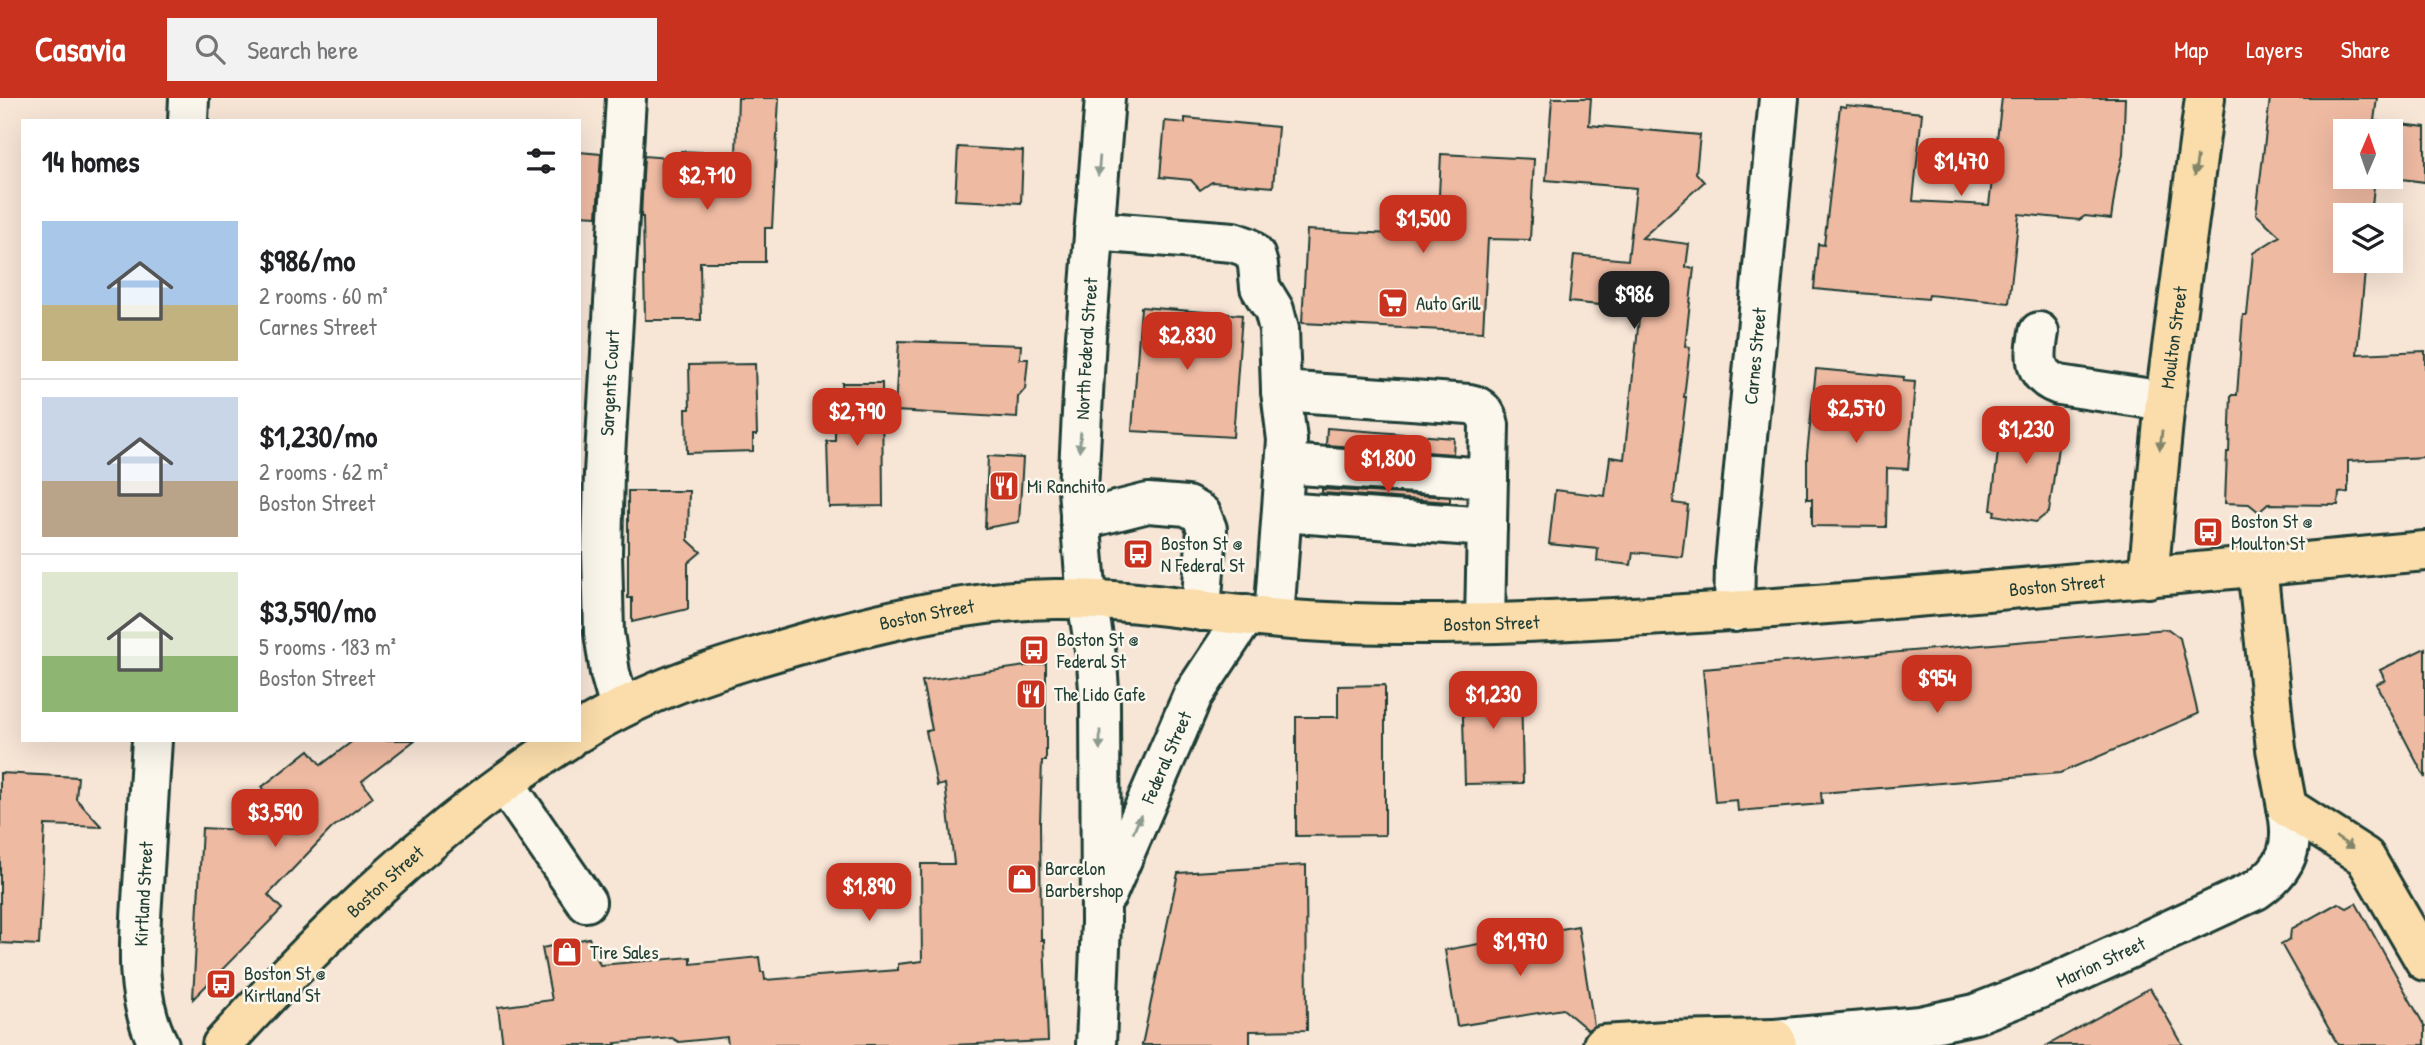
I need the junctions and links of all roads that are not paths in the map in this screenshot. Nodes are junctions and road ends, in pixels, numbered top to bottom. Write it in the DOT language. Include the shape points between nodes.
graph roads {
  1 [pos="189,98"];
  2 [pos="626,98"];
  3 [pos="1105,98"];
  4 [pos="1779,98"];
  5 [pos="2205,98"];
  6 [pos="188,119"];
  7 [pos="1094,231"];
  8 [pos="2039,332"];
  9 [pos="1281,391"];
  10 [pos="2165,401"];
  11 [pos="1284,476"];
  12 [pos="1487,491"];
  13 [pos="1080,520"];
  14 [pos="2425,551"];
  15 [pos="2257,566"];
  16 [pos="2148,578"];
  17 [pos="1087,599"];
  18 [pos="1201,611"];
  19 [pos="1734,612"];
  20 [pos="1260,617"];
  21 [pos="1485,623"];
  22 [pos="620,708"];
  23 [pos="581,731"];
  24 [pos="152,742"];
  25 [pos="564,742"];
  26 [pos="505,783"];
  27 [pos="2287,807"];
  28 [pos="586,902"];
  29 [pos="1101,909"];
  30 [pos="2425,961"];
  31 [pos="1095,1042"];
  32 [pos="1776,1042"];
  33 [pos="159,1045"];
  34 [pos="222,1045"];
  35 [pos="1602,1045"];
  1 -- 6 [label="street"];
  2 -- 22 [label="street, Sargents Court" via="602,553 604,633"];
  3 -- 7 [label="street, North Federal Street, one-way"];
  4 -- 19 [label="street, Carnes Street"];
  5 -- 10 [label="main road, Moulton Street, one-way"];
  7 -- 9 [label="street" via="1233,242 1247,247 1257,260 1263,294 1278,322"];
  7 -- 13 [label="street, North Federal Street, one-way" via="1079,456"];
  8 -- 10 [label="street" via="2036,364 2049,381"];
  9 -- 11 [label="street"];
  9 -- 12 [label="street" via="1473,405 1488,420"];
  10 -- 16 [label="main road, Moulton Street, one-way"];
  11 -- 12 [label="street"];
  11 -- 12 [label="street"];
  11 -- 20 [label="street"];
  12 -- 21 [label="street"];
  13 -- 17 [label="street, North Federal Street"];
  13 -- 18 [label="street" via="1148,503 1187,506 1201,514 1208,528"];
  14 -- 15 [label="main road, Boston Street"];
  15 -- 16 [label="main road, Boston Street"];
  15 -- 27 [label="main road, Marion Street" via="2276,749"];
  16 -- 19 [label="main road, Boston Street"];
  17 -- 18 [label="main road, Boston Street"];
  17 -- 22 [label="main road, Boston Street" via="971,606 866,626 690,677"];
  17 -- 29 [label="street, Federal Street, one-way" via="1100,703"];
  18 -- 20 [label="main road, Boston Street"];
  19 -- 21 [label="main road, Boston Street"];
  20 -- 21 [label="main road, Boston Street" via="1390,625"];
  29 -- 20 [label="street, Federal Street, one-way" via="1193,695"];
  22 -- 23 [label="main road, Boston Street"];
  24 -- 33 [label="street, Kirtland Street" via="140,953 147,1012"];
  25 -- 26 [label="main road, Boston Street"];
  26 -- 28 [label="street"];
  26 -- 34 [label="main road, Boston Street" via="407,861"];
  27 -- 30 [label="main road, one-way" via="2365,857"];
  27 -- 32 [label="street, Marion Street" via="2289,848 2271,880 2127,951 1956,1019"];
  29 -- 31 [label="street, Federal Street"];
  32 -- 35 [label="main road, Marion Street"];
}
